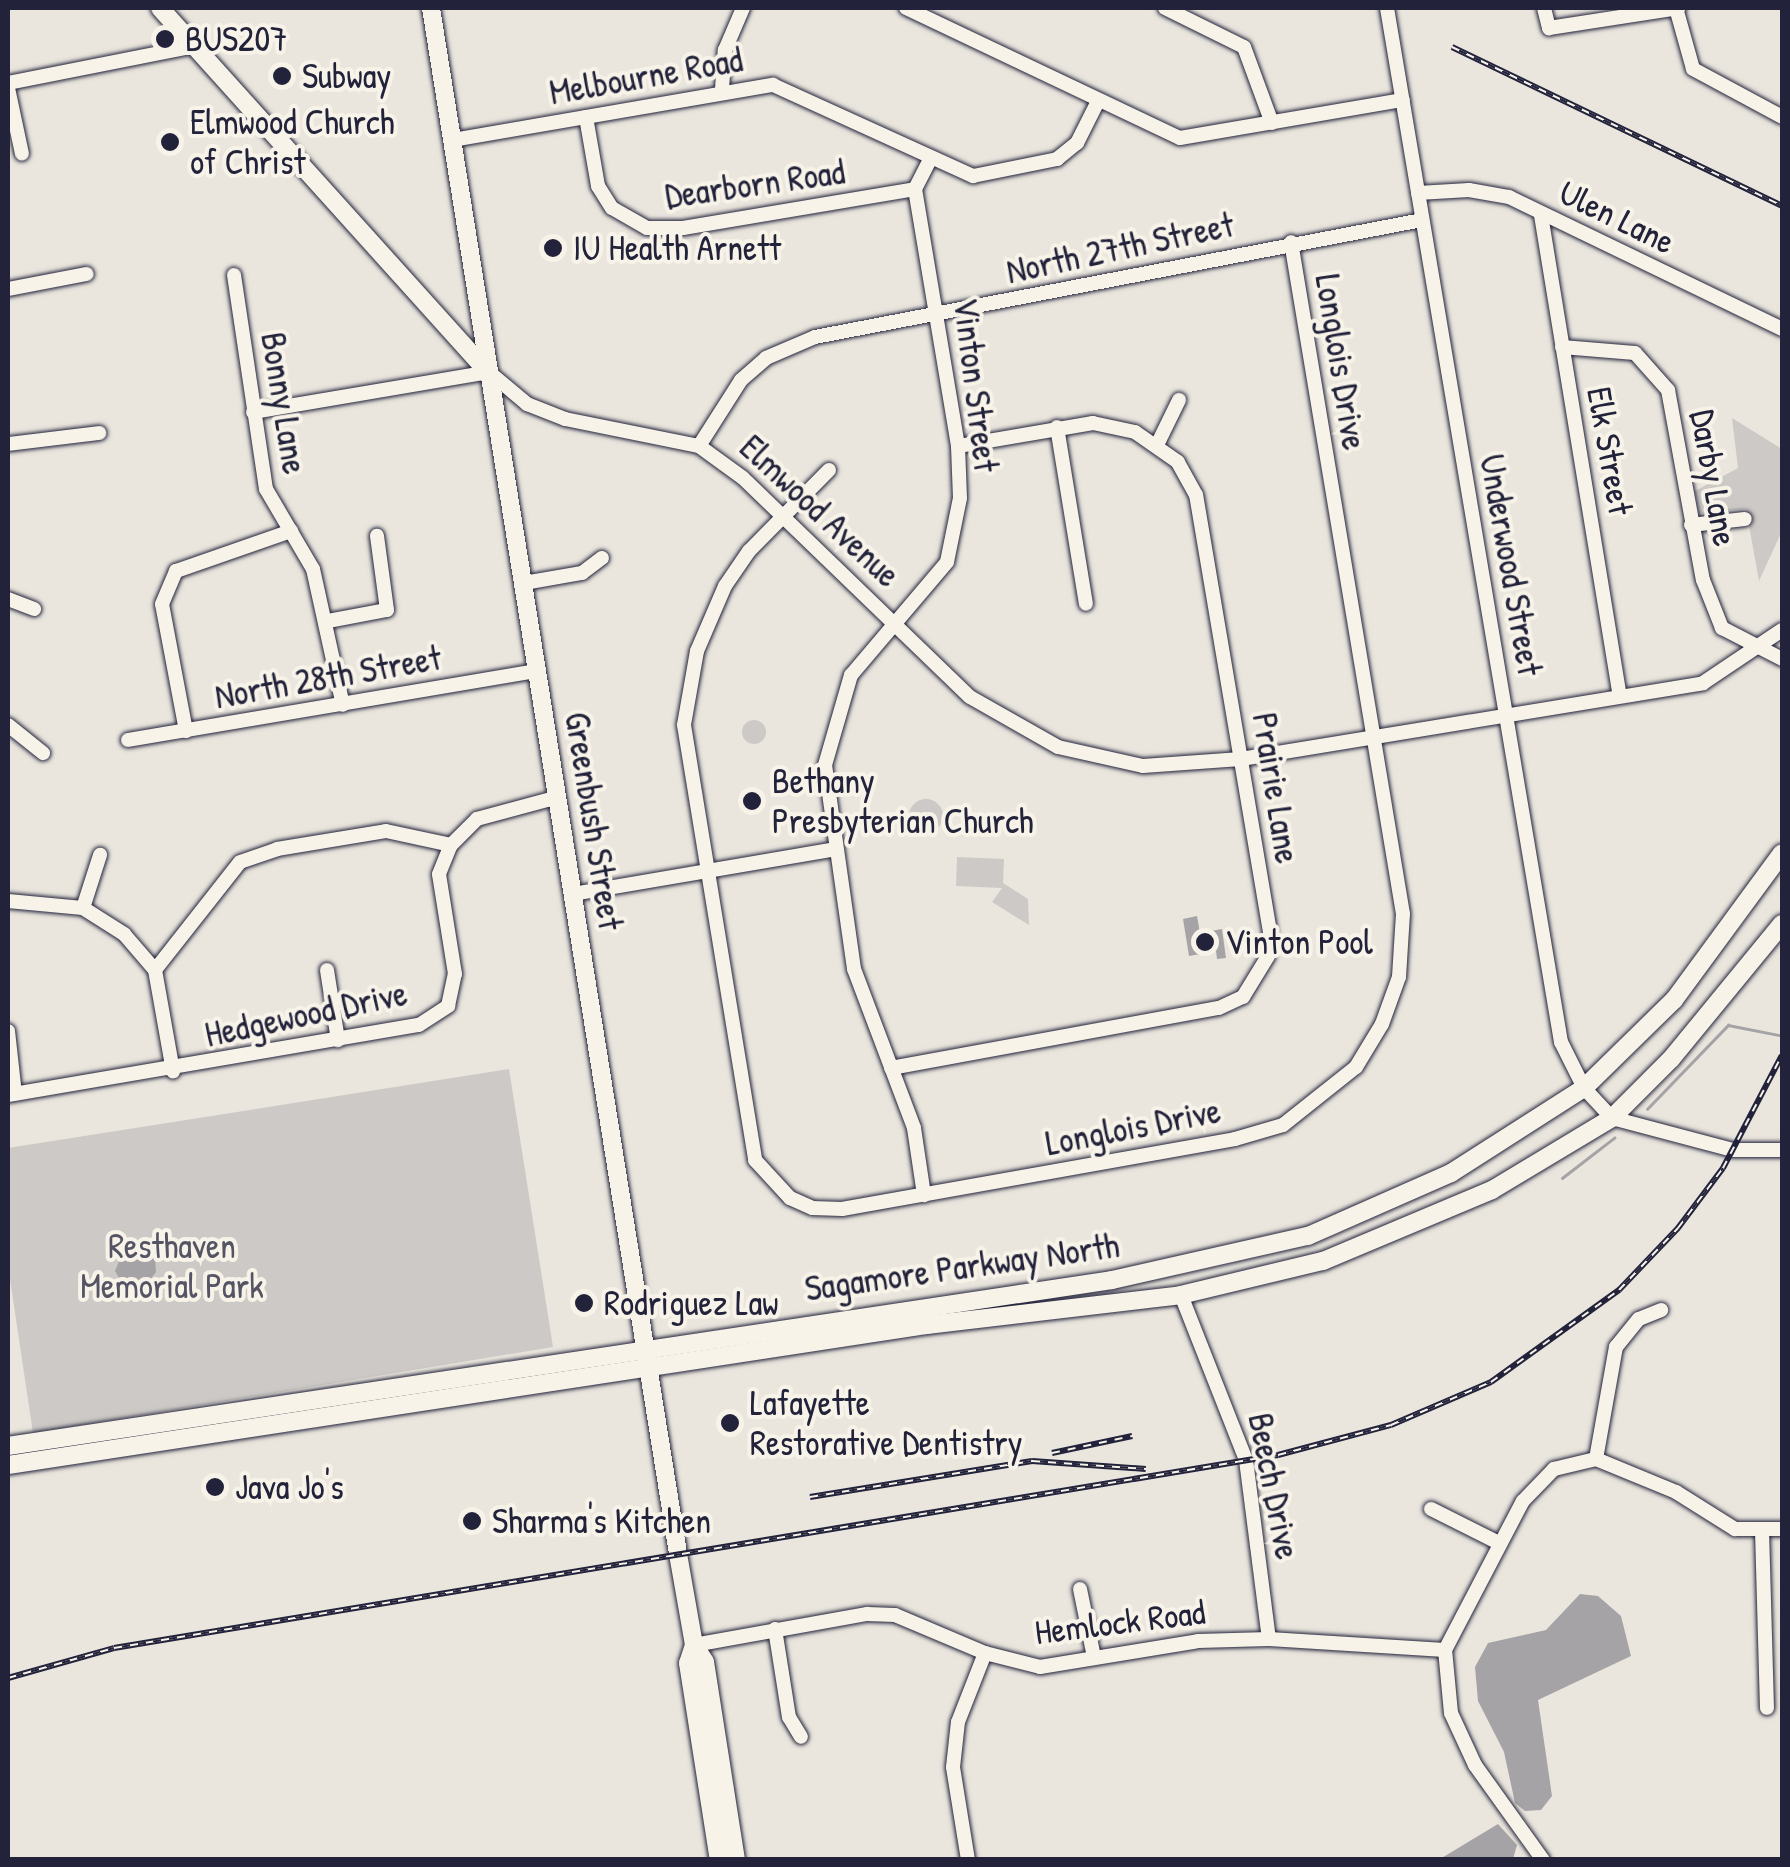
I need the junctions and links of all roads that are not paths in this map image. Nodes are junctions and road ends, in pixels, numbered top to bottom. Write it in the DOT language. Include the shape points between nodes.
graph roads {
  1 [pos="160,8"];
  2 [pos="432,8"];
  3 [pos="743,8"];
  4 [pos="906,8"];
  5 [pos="1165,8"];
  6 [pos="1387,8"];
  7 [pos="1544,8"];
  8 [pos="1677,8"];
  9 [pos="195,46"];
  10 [pos="8,86"];
  11 [pos="722,89"];
  12 [pos="1403,100"];
  13 [pos="1097,103"];
  14 [pos="1780,114"];
  15 [pos="586,117"];
  16 [pos="1272,122"];
  17 [pos="454,140"];
  18 [pos="22,154"];
  19 [pos="930,159"];
  20 [pos="915,189"];
  21 [pos="1418,192"];
  22 [pos="1541,215"];
  23 [pos="1422,220"];
  24 [pos="1291,242"];
  25 [pos="87,274"];
  26 [pos="234,276"];
  27 [pos="8,289"];
  28 [pos="938,315"];
  29 [pos="1782,329"];
  30 [pos="1562,347"];
  31 [pos="488,372"];
  32 [pos="1179,400"];
  33 [pos="253,412"];
  34 [pos="1058,427"];
  35 [pos="99,433"];
  36 [pos="1158,443"];
  37 [pos="8,444"];
  38 [pos="700,446"];
  39 [pos="958,446"];
  40 [pos="829,470"];
  41 [pos="783,516"];
  42 [pos="1746,519"];
  43 [pos="1690,525"];
  44 [pos="291,531"];
  45 [pos="378,536"];
  46 [pos="602,558"];
  47 [pos="524,584"];
  48 [pos="8,599"];
  49 [pos="1086,604"];
  50 [pos="34,609"];
  51 [pos="328,620"];
  52 [pos="896,626"];
  53 [pos="1782,630"];
  54 [pos="1761,648"];
  55 [pos="1782,660"];
  56 [pos="538,671"];
  57 [pos="1620,696"];
  58 [pos="342,705"];
  59 [pos="1506,716"];
  60 [pos="8,725"];
  61 [pos="186,731"];
  62 [pos="1372,736"];
  63 [pos="128,740"];
  64 [pos="43,753"];
  65 [pos="1241,759"];
  66 [pos="558,797"];
  67 [pos="451,846"];
  68 [pos="835,849"];
  69 [pos="1782,853"];
  70 [pos="100,855"];
  71 [pos="704,872"];
  72 [pos="573,894"];
  73 [pos="8,900"];
  74 [pos="84,908"];
  75 [pos="1782,924"];
  76 [pos="155,970"];
  77 [pos="326,970"];
  78 [pos="8,1030"];
  79 [pos="338,1040"];
  80 [pos="891,1068"];
  81 [pos="173,1071"];
  82 [pos="1584,1088"];
  83 [pos="12,1095"];
  84 [pos="1612,1118"];
  85 [pos="1782,1150"];
  86 [pos="924,1196"];
  87 [pos="1181,1295"];
  88 [pos="1661,1310"];
  89 [pos="644,1346"];
  90 [pos="648,1367"];
  91 [pos="8,1446"];
  92 [pos="1596,1459"];
  93 [pos="8,1465"];
  94 [pos="1431,1509"];
  95 [pos="1782,1529"];
  96 [pos="1762,1530"];
  97 [pos="1497,1542"];
  98 [pos="1080,1590"];
  99 [pos="775,1629"];
  100 [pos="1268,1639"];
  101 [pos="694,1645"];
  102 [pos="1445,1650"];
  103 [pos="984,1653"];
  104 [pos="1094,1657"];
  105 [pos="1768,1708"];
  106 [pos="802,1737"];
  107 [pos="1536,1857"];
  108 [pos="719,1860"];
  109 [pos="736,1860"];
  110 [pos="968,1860"];
  1 -- 9 [label="main road, Elmwood Avenue"];
  2 -- 17 [label="main road, Greenbush Street"];
  3 -- 11 [label="street" via="725,50"];
  4 -- 13 [label="street"];
  5 -- 16 [label="street" via="1244,46"];
  6 -- 12 [label="street, Underwood Street"];
  7 -- 8 [label="street" via="1548,28"];
  8 -- 14 [label="street" via="1693,70"];
  9 -- 10 [label="street"];
  9 -- 31 [label="main road, Elmwood Avenue"];
  10 -- 18 [label="street"];
  11 -- 15 [label="street, Melbourne Road"];
  11 -- 19 [label="street, Melbourne Road" via="774,85"];
  12 -- 16 [label="street"];
  12 -- 21 [label="street, Underwood Street"];
  13 -- 16 [label="street" via="1180,138"];
  13 -- 19 [label="street, Melbourne Road" via="1078,144 1058,159 974,176"];
  15 -- 17 [label="street, Melbourne Road"];
  15 -- 20 [label="street, Dearborn Road" via="598,186 612,208 647,228 683,228"];
  17 -- 31 [label="main road, Greenbush Street"];
  19 -- 20 [label="street"];
  20 -- 28 [label="street, Vinton Street"];
  21 -- 22 [label="street, Ulen Lane" via="1496,194"];
  21 -- 23 [label="street, Underwood Street"];
  22 -- 29 [label="street, Ulen Lane"];
  22 -- 30 [label="street, Elk Street"];
  23 -- 24 [label="street, North 27th Street"];
  23 -- 59 [label="street, Underwood Street"];
  24 -- 28 [label="street, North 27th Street"];
  24 -- 62 [label="street, Longlois Drive"];
  25 -- 27 [label="street"];
  26 -- 33 [label="street, Bonny Lane"];
  28 -- 38 [label="street, North 27th Street" via="816,337 766,358 741,380"];
  28 -- 39 [label="street, Vinton Street"];
  30 -- 43 [label="street, Darby Lane" via="1635,353 1668,390"];
  30 -- 57 [label="street, Elk Street"];
  31 -- 33 [label="street"];
  31 -- 38 [label="street, Elmwood Avenue" via="528,404 565,419"];
  31 -- 47 [label="main road, Greenbush Street"];
  32 -- 36 [label="street"];
  33 -- 44 [label="street, Bonny Lane" via="266,489"];
  34 -- 36 [label="street" via="1118,426"];
  34 -- 39 [label="street"];
  34 -- 49 [label="street"];
  35 -- 37 [label="street"];
  36 -- 65 [label="street, Prairie Lane" via="1196,494"];
  38 -- 41 [label="street, Elmwood Avenue"];
  39 -- 52 [label="street, Vinton Street" via="960,498 947,562"];
  40 -- 41 [label="street, Longlois Drive"];
  41 -- 52 [label="street, Elmwood Avenue"];
  41 -- 71 [label="street, Longlois Drive" via="725,586 689,684 686,765"];
  42 -- 43 [label="street"];
  43 -- 54 [label="street, Darby Lane" via="1722,628"];
  44 -- 51 [label="street, Bonny Lane" via="313,568"];
  44 -- 61 [label="street" via="176,572 162,604"];
  45 -- 51 [label="street" via="386,610"];
  46 -- 47 [label="street" via="582,574"];
  47 -- 56 [label="main road, Greenbush Street"];
  48 -- 50 [label="street"];
  51 -- 58 [label="street, Bonny Lane"];
  52 -- 65 [label="street, Elmwood Avenue" via="970,697 1058,748 1143,766"];
  52 -- 68 [label="street, Vinton Street" via="851,675 834,722 825,764"];
  53 -- 54 [label="street"];
  54 -- 55 [label="street, Darby Lane"];
  54 -- 57 [label="street" via="1703,683"];
  56 -- 58 [label="street, North 28th Street"];
  56 -- 66 [label="main road, Greenbush Street"];
  57 -- 59 [label="street"];
  58 -- 61 [label="street, North 28th Street"];
  59 -- 62 [label="street, Elmwood Avenue"];
  59 -- 82 [label="street, Underwood Street" via="1561,1042"];
  60 -- 64 [label="street"];
  61 -- 63 [label="street, North 28th Street"];
  62 -- 65 [label="street, Elmwood Avenue"];
  62 -- 86 [label="street, Longlois Drive" via="1403,914 1399,977 1356,1067 1283,1124 1235,1140"];
  65 -- 80 [label="street, Prairie Lane" via="1270,932 1268,956 1243,997 1162,1020"];
  66 -- 67 [label="street" via="477,820"];
  66 -- 72 [label="main road, Greenbush Street"];
  67 -- 76 [label="street" via="386,831 277,849 240,862"];
  67 -- 79 [label="street, Hedgewood Drive" via="439,874 455,974 448,1006 420,1025"];
  68 -- 71 [label="street"];
  68 -- 80 [label="street, Vinton Street" via="858,985"];
  69 -- 82 [label="main road, Sagamore Parkway North" via="1674,1000"];
  70 -- 74 [label="street"];
  71 -- 72 [label="street"];
  71 -- 86 [label="street, Longlois Drive" via="748,1137 763,1172 812,1208"];
  72 -- 89 [label="main road, Greenbush Street"];
  73 -- 74 [label="street"];
  74 -- 76 [label="street" via="124,934"];
  75 -- 84 [label="main road, Sagamore Parkway North" via="1671,1059"];
  76 -- 81 [label="street"];
  77 -- 79 [label="street"];
  78 -- 83 [label="street"];
  79 -- 81 [label="street, Hedgewood Drive"];
  80 -- 86 [label="street, Vinton Street" via="914,1128"];
  81 -- 83 [label="street, Hedgewood Drive"];
  82 -- 84 [label="street, Underwood Street"];
  82 -- 89 [label="main road, Sagamore Parkway North" via="1451,1174 1292,1240 1112,1280"];
  84 -- 85 [label="street" via="1733,1150"];
  84 -- 87 [label="main road, Sagamore Parkway North" via="1492,1190 1392,1237"];
  87 -- 90 [label="main road, Sagamore Parkway North"];
  87 -- 100 [label="street, Beech Drive" via="1246,1460"];
  88 -- 92 [label="street" via="1640,1319 1616,1346"];
  89 -- 90 [label="main road, Greenbush Street"];
  89 -- 91 [label="main road, Sagamore Parkway North"];
  90 -- 93 [label="main road, Sagamore Parkway North"];
  90 -- 101 [label="main road, Greenbush Street"];
  92 -- 96 [label="street" via="1676,1492 1735,1529"];
  92 -- 97 [label="street" via="1554,1469"];
  94 -- 97 [label="street"];
  95 -- 96 [label="street"];
  96 -- 105 [label="street"];
  97 -- 102 [label="street"];
  98 -- 104 [label="street"];
  99 -- 101 [label="street, Hemlock Road"];
  99 -- 103 [label="street, Hemlock Road" via="895,1615"];
  99 -- 106 [label="street" via="789,1717"];
  100 -- 102 [label="street, Hemlock Road"];
  100 -- 104 [label="street, Hemlock Road"];
  101 -- 108 [label="main road, Greenbush Street" via="688,1663"];
  101 -- 109 [label="main road, Greenbush Street" via="705,1662"];
  102 -- 107 [label="street" via="1459,1731"];
  103 -- 104 [label="street, Hemlock Road" via="1040,1667"];
  103 -- 110 [label="street" via="958,1722 953,1767"];
}
